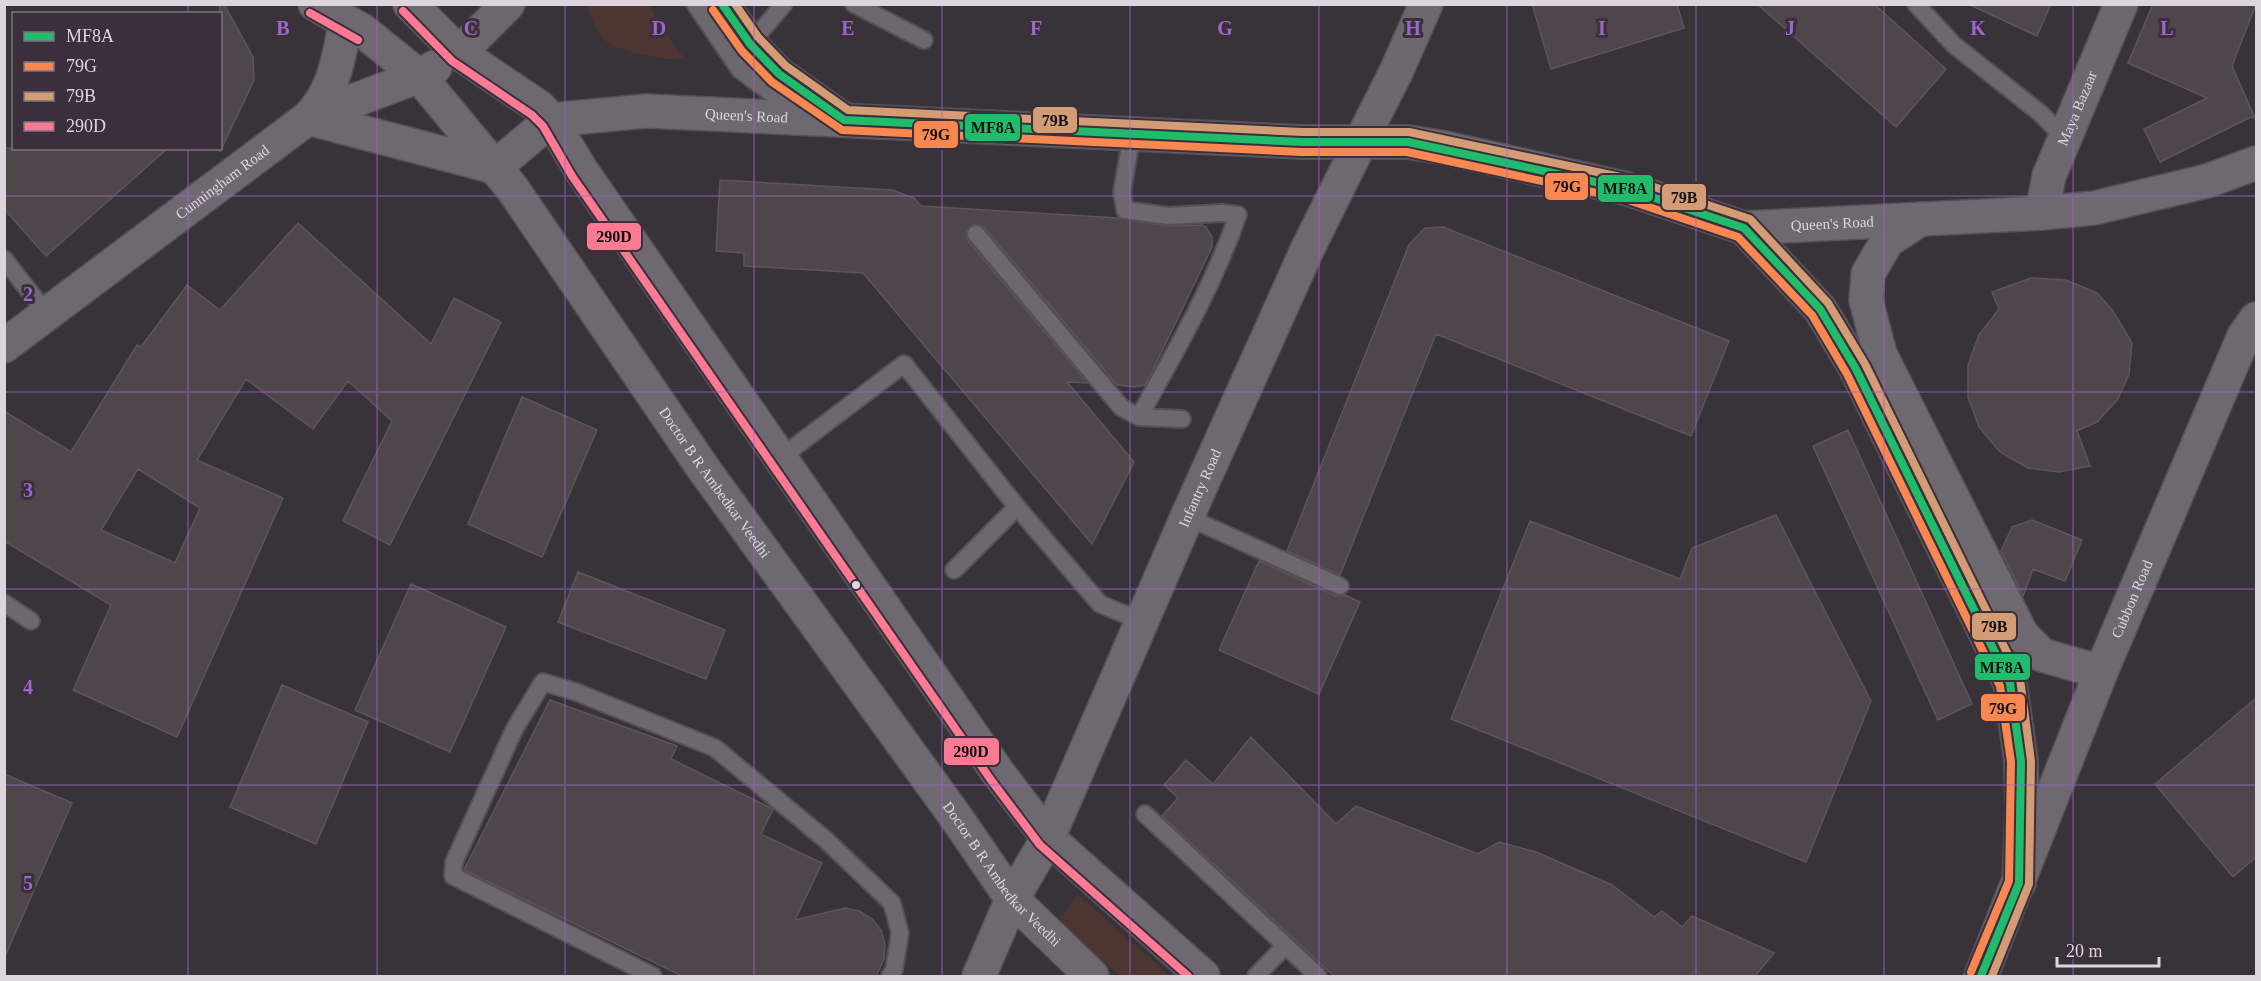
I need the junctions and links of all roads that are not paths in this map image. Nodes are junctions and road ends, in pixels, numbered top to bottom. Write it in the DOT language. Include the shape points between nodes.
graph roads {
  1 [pos="315,4"];
  2 [pos="405,4"];
  3 [pos="410,4"];
  4 [pos="508,4"];
  5 [pos="695,4"];
  6 [pos="722,4"];
  7 [pos="784,4"];
  8 [pos="854,4"];
  9 [pos="1426,4"];
  10 [pos="1916,4"];
  11 [pos="2121,4"];
  12 [pos="355,26"];
  13 [pos="924,40"];
  14 [pos="750,44"];
  15 [pos="459,53"];
  16 [pos="418,76"];
  17 [pos="309,118"];
  18 [pos="806,119"];
  19 [pos="551,120"];
  20 [pos="844,120"];
  21 [pos="1132,134"];
  22 [pos="2064,137"];
  23 [pos="1360,143"];
  24 [pos="2256,163"];
  25 [pos="495,167"];
  26 [pos="2042,213"];
  27 [pos="1921,219"];
  28 [pos="1744,228"];
  29 [pos="976,234"];
  30 [pos="4,259"];
  31 [pos="47,314"];
  32 [pos="2256,319"];
  33 [pos="4,346"];
  34 [pos="1139,417"];
  35 [pos="1182,419"];
  36 [pos="780,458"];
  37 [pos="1017,507"];
  38 [pos="1187,517"];
  39 [pos="954,570"];
  40 [pos="1340,586"];
  41 [pos="4,603"];
  42 [pos="31,621"];
  43 [pos="1141,621"];
  44 [pos="2101,672"];
  45 [pos="1145,814"];
  46 [pos="1048,838"];
  47 [pos="2019,883"];
  48 [pos="1012,899"];
  49 [pos="1285,946"];
  50 [pos="652,976"];
  51 [pos="890,976"];
  52 [pos="979,976"];
  53 [pos="1092,976"];
  54 [pos="1203,976"];
  55 [pos="1256,976"];
  56 [pos="1318,976"];
  57 [pos="1981,976"];
  1 -- 12 [label="main road"];
  2 -- 12 [label="main road"];
  3 -- 15 [label="main road"];
  4 -- 15 [label="street"];
  5 -- 18 [label="lane" via="740,70"];
  6 -- 14 [label="street"];
  7 -- 14 [label="lane"];
  8 -- 13 [label="lane"];
  9 -- 23 [label="street, Infantry Road"];
  10 -- 22 [label="lane" via="1954,45 2040,113"];
  11 -- 22 [label="street, Maya Bazaar"];
  12 -- 16 [label="main road, Doctor B R Ambedkar Veedhi"];
  12 -- 17 [label="main road" via="324,103"];
  14 -- 20 [label="street" via="778,74"];
  15 -- 16 [label="main road, Cunningham Road"];
  15 -- 19 [label="main road" via="539,107"];
  16 -- 17 [label="main road, Cunningham Road"];
  16 -- 25 [label="main road, Doctor B R Ambedkar Veedhi"];
  17 -- 25 [label="main road"];
  17 -- 31 [label="main road, Cunningham Road"];
  18 -- 19 [label="main road, Queen's Road" via="646,111"];
  18 -- 20 [label="main road, Queen's Road"];
  19 -- 25 [label="main road"];
  19 -- 36 [label="main road" via="581,170"];
  20 -- 21 [label="main road, Queen's Road"];
  21 -- 23 [label="main road, Queen's Road"];
  21 -- 34 [label="lane" via="1122,192 1125,210 1168,216 1238,215 1224,257"];
  22 -- 26 [label="street, Maya Bazaar" via="2049,176"];
  23 -- 28 [label="main road, Queen's Road" via="1408,142 1445,148 1628,189"];
  23 -- 38 [label="main road, Infantry Road" via="1307,250"];
  24 -- 26 [label="main road, Queen's Road" via="2207,181 2121,202"];
  25 -- 48 [label="main road, Doctor B R Ambedkar Veedhi" via="574,276 703,468"];
  26 -- 27 [label="main road, Queen's Road"];
  27 -- 28 [label="main road, Queen's Road"];
  27 -- 44 [label="main road" via="1887,241 1868,273 1866,300 1880,354 2022,636 2042,655"];
  28 -- 47 [label="main road" via="1820,309 1856,369 2010,683 2021,760"];
  29 -- 34 [label="lane" via="1122,408"];
  30 -- 31 [label="lane"];
  31 -- 33 [label="main road, Cunningham Road"];
  32 -- 44 [label="main road, Cubbon Road" via="2244,336"];
  34 -- 35 [label="lane"];
  36 -- 37 [label="lane" via="904,364"];
  36 -- 46 [label="main road"];
  37 -- 39 [label="lane"];
  37 -- 43 [label="lane" via="1100,604"];
  38 -- 40 [label="lane"];
  38 -- 43 [label="main road, Infantry Road"];
  41 -- 42 [label="lane"];
  43 -- 46 [label="main road, Infantry Road"];
  44 -- 47 [label="main road, Cubbon Road"];
  45 -- 49 [label="lane"];
  46 -- 48 [label="main road, Infantry Road"];
  46 -- 54 [label="main road"];
  47 -- 57 [label="main road, Cubbon Road"];
  48 -- 52 [label="main road, Infantry Road"];
  48 -- 53 [label="main road, Doctor B R Ambedkar Veedhi"];
  49 -- 55 [label="lane"];
  49 -- 56 [label="lane"];
  50 -- 51 [label="lane" via="453,876 454,861 505,750 543,682 715,748 826,840 892,903 900,933"];
}
